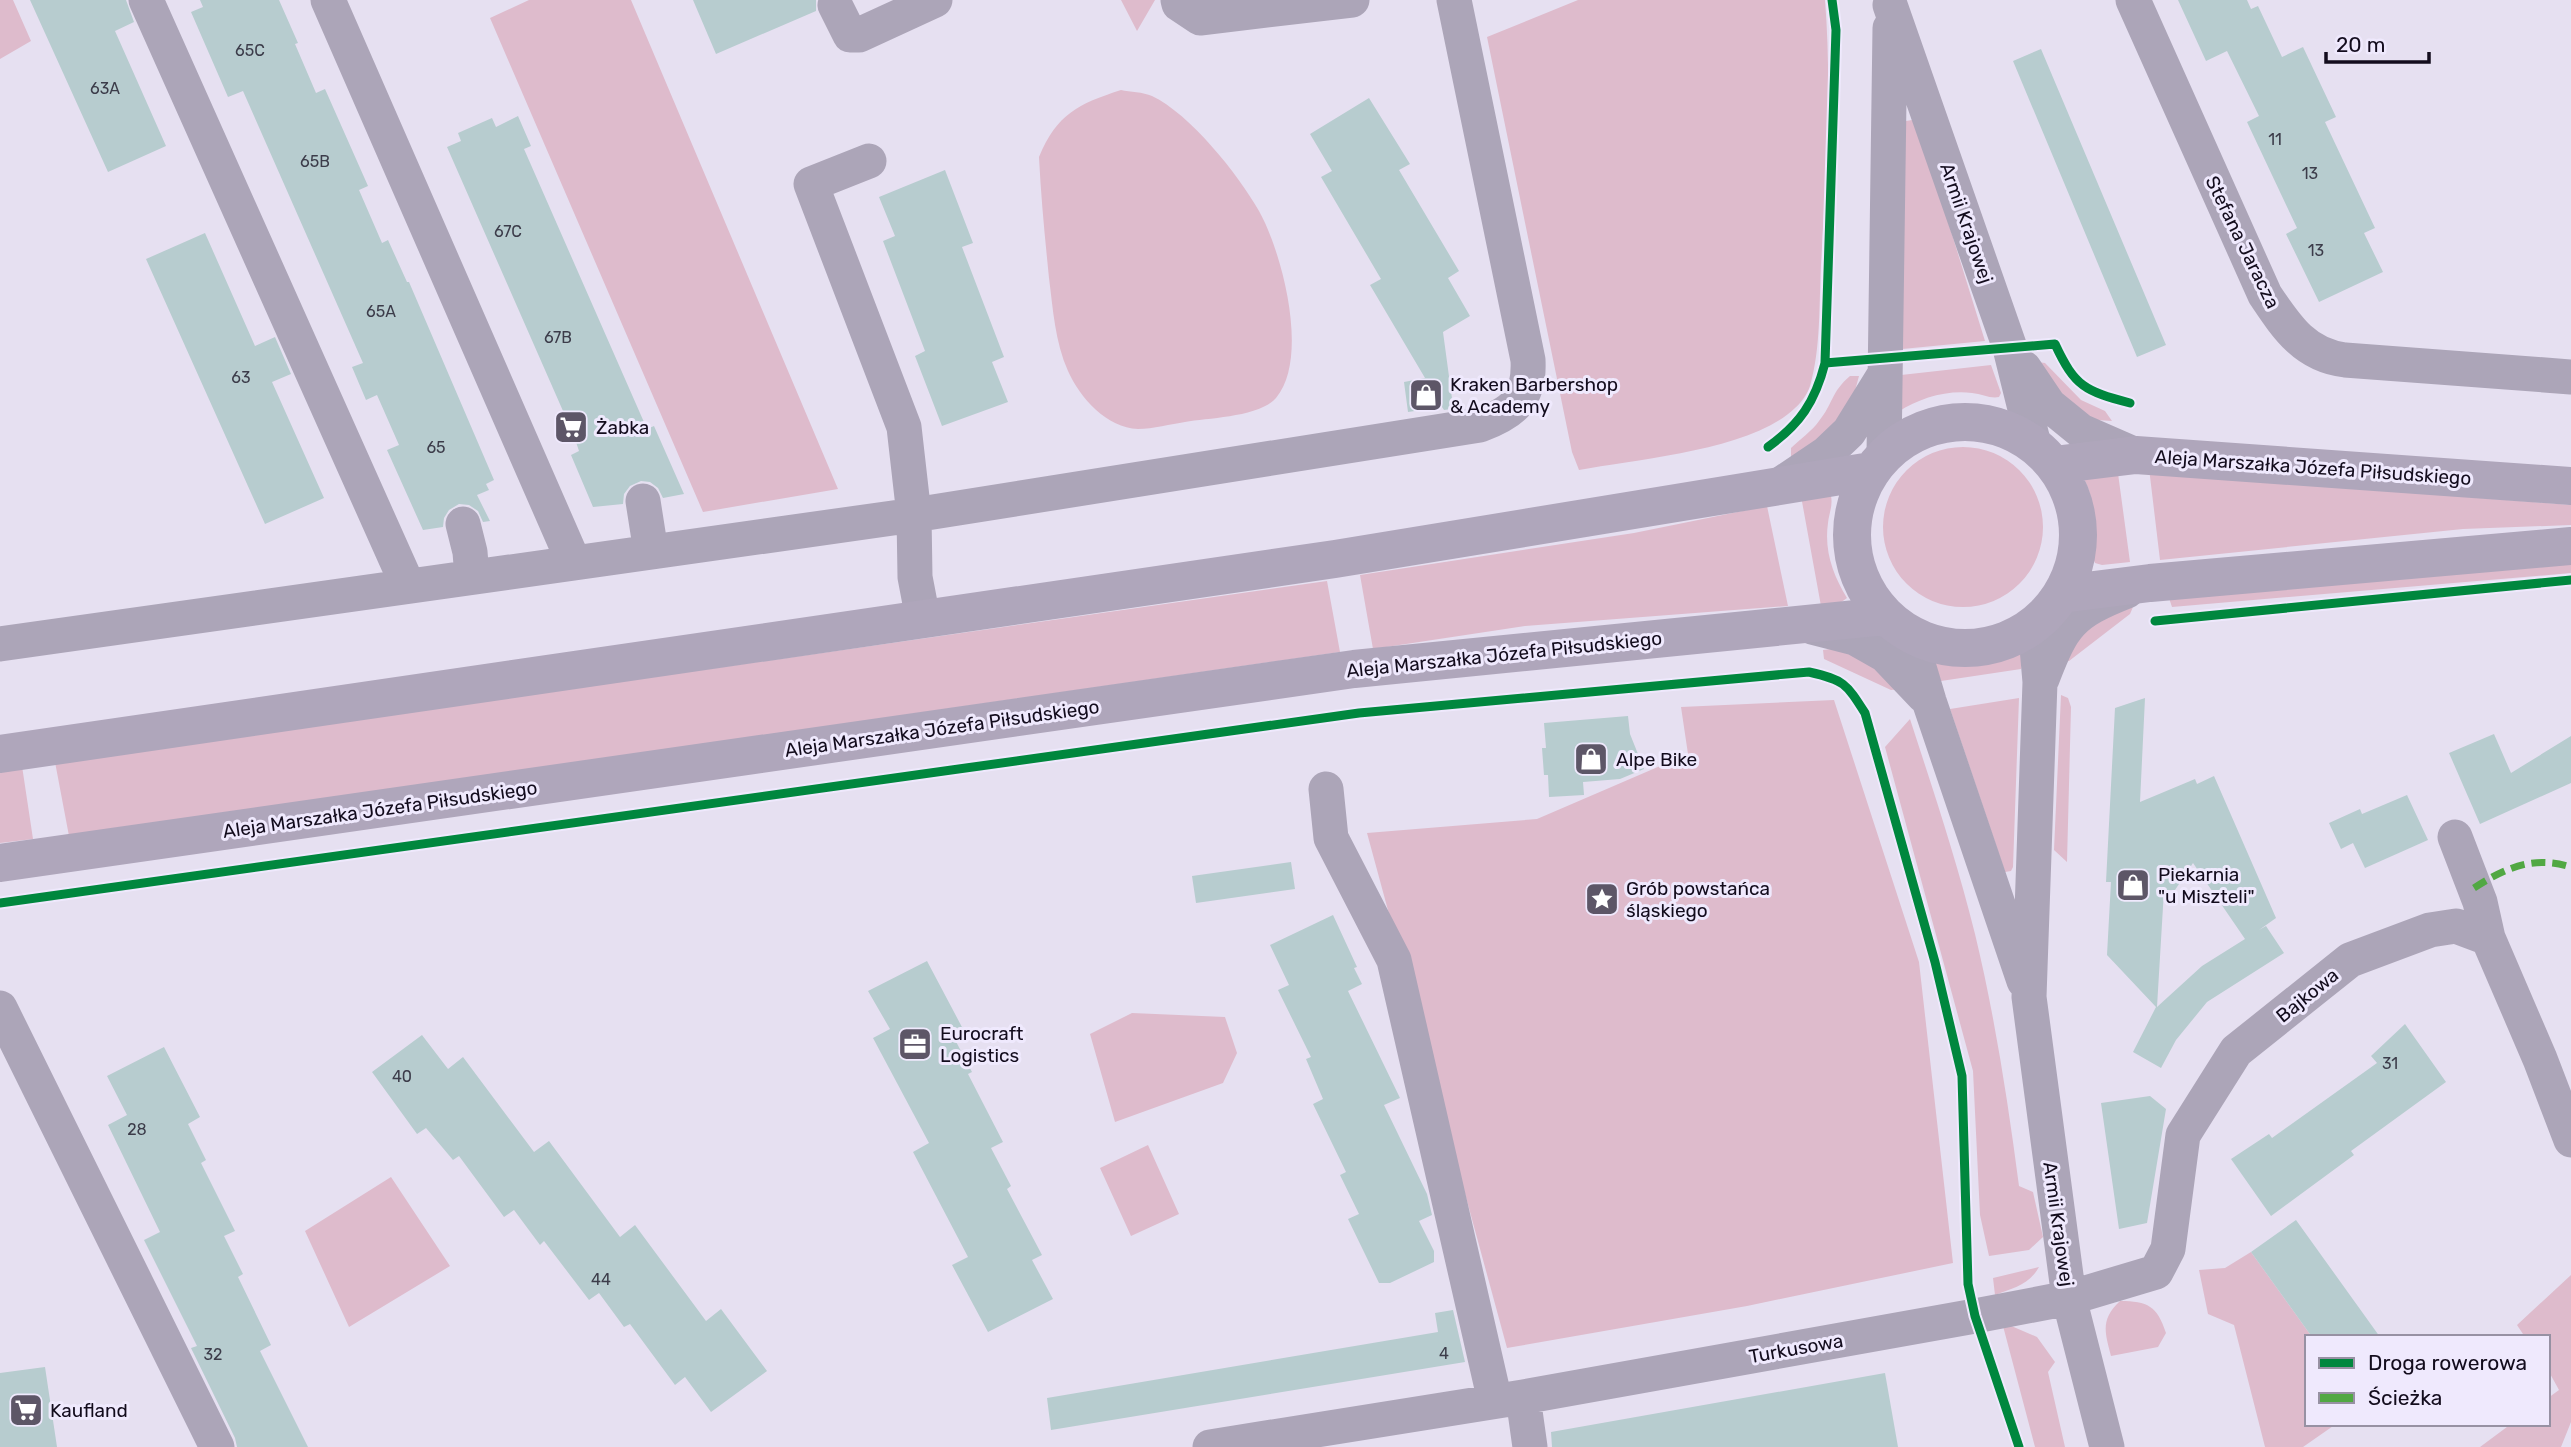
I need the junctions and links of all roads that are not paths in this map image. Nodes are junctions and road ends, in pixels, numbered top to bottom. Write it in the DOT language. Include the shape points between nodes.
graph roads {
  1 [pos="146,0"];
  2 [pos="328,0"];
  3 [pos="935,0"];
  4 [pos="1178,0"];
  5 [pos="1352,0"];
  6 [pos="1454,0"];
  7 [pos="2133,0"];
  8 [pos="1890,2"];
  9 [pos="835,5"];
  10 [pos="1267,5"];
  11 [pos="869,161"];
  12 [pos="2010,348"];
  13 [pos="1883,377"];
  14 [pos="2571,377"];
  15 [pos="2044,455"];
  16 [pos="2136,455"];
  17 [pos="1877,463"];
  18 [pos="2571,486"];
  19 [pos="1774,488"];
  20 [pos="643,501"];
  21 [pos="914,515"];
  22 [pos="463,524"];
  23 [pos="2571,546"];
  24 [pos="651,552"];
  25 [pos="575,563"];
  26 [pos="472,577"];
  27 [pos="2150,583"];
  28 [pos="408,586"];
  29 [pos="2062,594"];
  30 [pos="923,619"];
  31 [pos="1800,624"];
  32 [pos="2035,624"];
  33 [pos="1898,625"];
  34 [pos="0,644"];
  35 [pos="2040,682"];
  36 [pos="1929,701"];
  37 [pos="0,754"];
  38 [pos="1326,789"];
  39 [pos="2455,837"];
  40 [pos="0,863"];
  41 [pos="2488,938"];
  42 [pos="2029,997"];
  43 [pos="0,1008"];
  44 [pos="2571,1140"];
  45 [pos="2069,1297"];
  46 [pos="1509,1399"];
  47 [pos="217,1447"];
  48 [pos="1210,1447"];
  49 [pos="1530,1447"];
  50 [pos="2108,1447"];
  1 -- 28 [label="street"];
  2 -- 25 [label="street"];
  3 -- 9 [label="street" via="859,35 850,35"];
  4 -- 10 [label="street" via="1200,18"];
  5 -- 10 [label="street"];
  6 -- 21 [label="street" via="1528,360 1529,380 1520,400 1503,416 1480,425"];
  7 -- 14 [label="street, Stefana Jaracza" via="2264,295 2303,344 2345,360"];
  8 -- 12 [label="street, Armii Krajowej"];
  8 -- 13 [label="street, Armii Krajowej"];
  11 -- 21 [label="street" via="811,184 904,427"];
  12 -- 15 [label="street, Armii Krajowej"];
  12 -- 16 [label="street" via="2049,405 2081,431"];
  13 -- 17 [label="street, Armii Krajowej"];
  13 -- 19 [label="street" via="1849,432 1808,467"];
  15 -- 16 [label="main road, Aleja Marszałka Józefa Piłsudskiego"];
  15 -- 17 [label="main road" via="2005,429 1973,421 1940,424 1910,436"];
  15 -- 29 [label="main road" via="2071,495 2078,528 2075,562"];
  16 -- 18 [label="main road, Aleja Marszałka Józefa Piłsudskiego"];
  17 -- 19 [label="main road"];
  17 -- 33 [label="main road" via="1857,499 1851,530 1854,562 1867,591"];
  19 -- 30 [label="main road"];
  20 -- 24 [label="street"];
  21 -- 24 [label="street"];
  21 -- 30 [label="street" via="915,577"];
  22 -- 26 [label="street"];
  23 -- 27 [label="main road"];
  24 -- 25 [label="street"];
  25 -- 26 [label="street"];
  26 -- 28 [label="street"];
  27 -- 29 [label="main road"];
  27 -- 35 [label="street" via="2093,605 2070,621"];
  28 -- 34 [label="street"];
  29 -- 32 [label="main road"];
  30 -- 37 [label="main road"];
  31 -- 33 [label="main road, Aleja Marszałka Józefa Piłsudskiego"];
  31 -- 36 [label="street" via="1855,638 1885,655"];
  31 -- 40 [label="main road, Aleja Marszałka Józefa Piłsudskiego" via="1354,669"];
  32 -- 33 [label="main road" via="2006,641 1973,648 1941,645"];
  32 -- 35 [label="street, Armii Krajowej"];
  33 -- 36 [label="street, Armii Krajowej"];
  35 -- 42 [label="street, Armii Krajowej"];
  36 -- 42 [label="street, Armii Krajowej"];
  38 -- 46 [label="street" via="1331,838 1394,960"];
  39 -- 41 [label="street" via="2480,902"];
  41 -- 44 [label="street"];
  41 -- 45 [label="street, Bajkowa" via="2456,926 2430,930 2350,960 2235,1051 2183,1135 2168,1249 2156,1272"];
  42 -- 45 [label="street, Armii Krajowej"];
  43 -- 47 [label="street"];
  45 -- 46 [label="street, Turkusowa"];
  45 -- 50 [label="street, Armii Krajowej"];
  46 -- 48 [label="street, Turkusowa"];
  46 -- 49 [label="street"];
}
